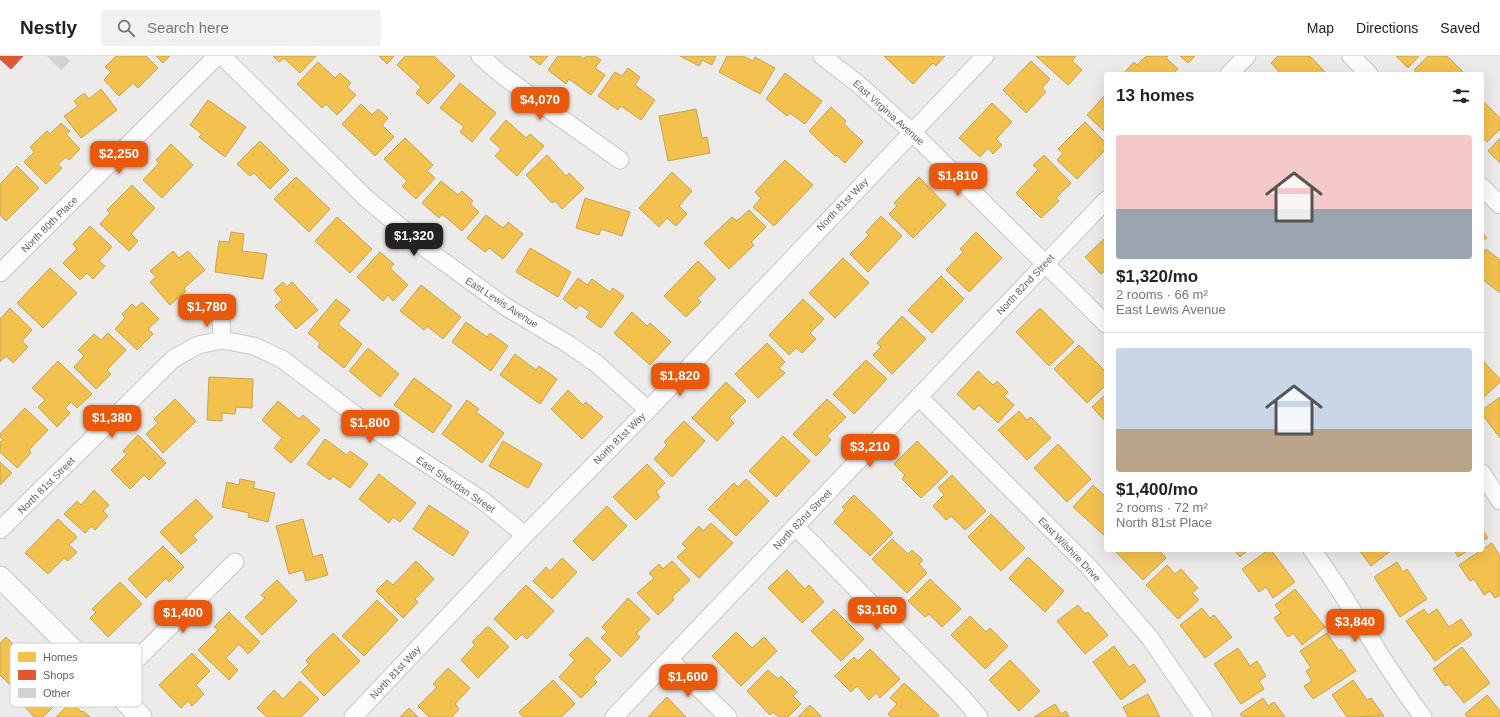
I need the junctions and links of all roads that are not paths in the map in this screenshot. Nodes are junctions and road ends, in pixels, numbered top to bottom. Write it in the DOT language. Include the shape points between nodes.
graph roads {
  1 [pos="217,56"];
  2 [pos="222,56"];
  3 [pos="480,56"];
  4 [pos="822,56"];
  5 [pos="985,56"];
  6 [pos="1246,56"];
  7 [pos="1351,56"];
  8 [pos="1231,72"];
  9 [pos="1367,72"];
  10 [pos="912,132"];
  11 [pos="620,160"];
  12 [pos="1484,189"];
  13 [pos="1104,202"];
  14 [pos="1500,205"];
  15 [pos="1045,263"];
  16 [pos="0,273"];
  17 [pos="221,316"];
  18 [pos="1104,322"];
  19 [pos="222,340"];
  20 [pos="919,397"];
  21 [pos="648,410"];
  22 [pos="1484,477"];
  23 [pos="1500,500"];
  24 [pos="795,526"];
  25 [pos="0,530"];
  26 [pos="525,535"];
  27 [pos="1313,552"];
  28 [pos="235,562"];
  29 [pos="0,577"];
  30 [pos="67,643"];
  31 [pos="142,654"];
  32 [pos="669,659"];
  33 [pos="131,707"];
  34 [pos="141,717"];
  35 [pos="353,717"];
  36 [pos="614,717"];
  37 [pos="728,717"];
  38 [pos="979,717"];
  39 [pos="1204,717"];
  40 [pos="1423,717"];
  1 -- 16 [label="street, North 80th Place"];
  2 -- 21 [label="street, East Lewis Avenue" via="368,199 429,251 500,302 598,364"];
  3 -- 11 [label="street" via="502,75"];
  4 -- 10 [label="street, East Virginia Avenue"];
  5 -- 10 [label="street, North 81st Way"];
  6 -- 8 [label="street"];
  7 -- 9 [label="street"];
  10 -- 15 [label="street, East Virginia Avenue"];
  10 -- 21 [label="street, North 81st Way"];
  12 -- 14 [label="street"];
  13 -- 15 [label="street, North 82nd Street"];
  15 -- 18 [label="street, East Virginia Avenue"];
  15 -- 20 [label="street, North 82nd Street"];
  17 -- 19 [label="street"];
  19 -- 25 [label="street, North 81st Street" via="198,345 173,359"];
  19 -- 26 [label="street, East Sheridan Street" via="254,346 282,359 378,432 482,500"];
  20 -- 24 [label="street, North 82nd Street"];
  20 -- 39 [label="street, East Wilshire Drive" via="1089,567 1150,638"];
  21 -- 26 [label="street, North 81st Way"];
  22 -- 23 [label="street"];
  24 -- 32 [label="street, North 82nd Street"];
  24 -- 38 [label="street"];
  26 -- 35 [label="street, North 81st Way"];
  27 -- 40 [label="street"];
  28 -- 31 [label="street"];
  29 -- 30 [label="street"];
  32 -- 36 [label="street, North 82nd Street"];
  32 -- 37 [label="street"];
  33 -- 34 [label="street"];
}
